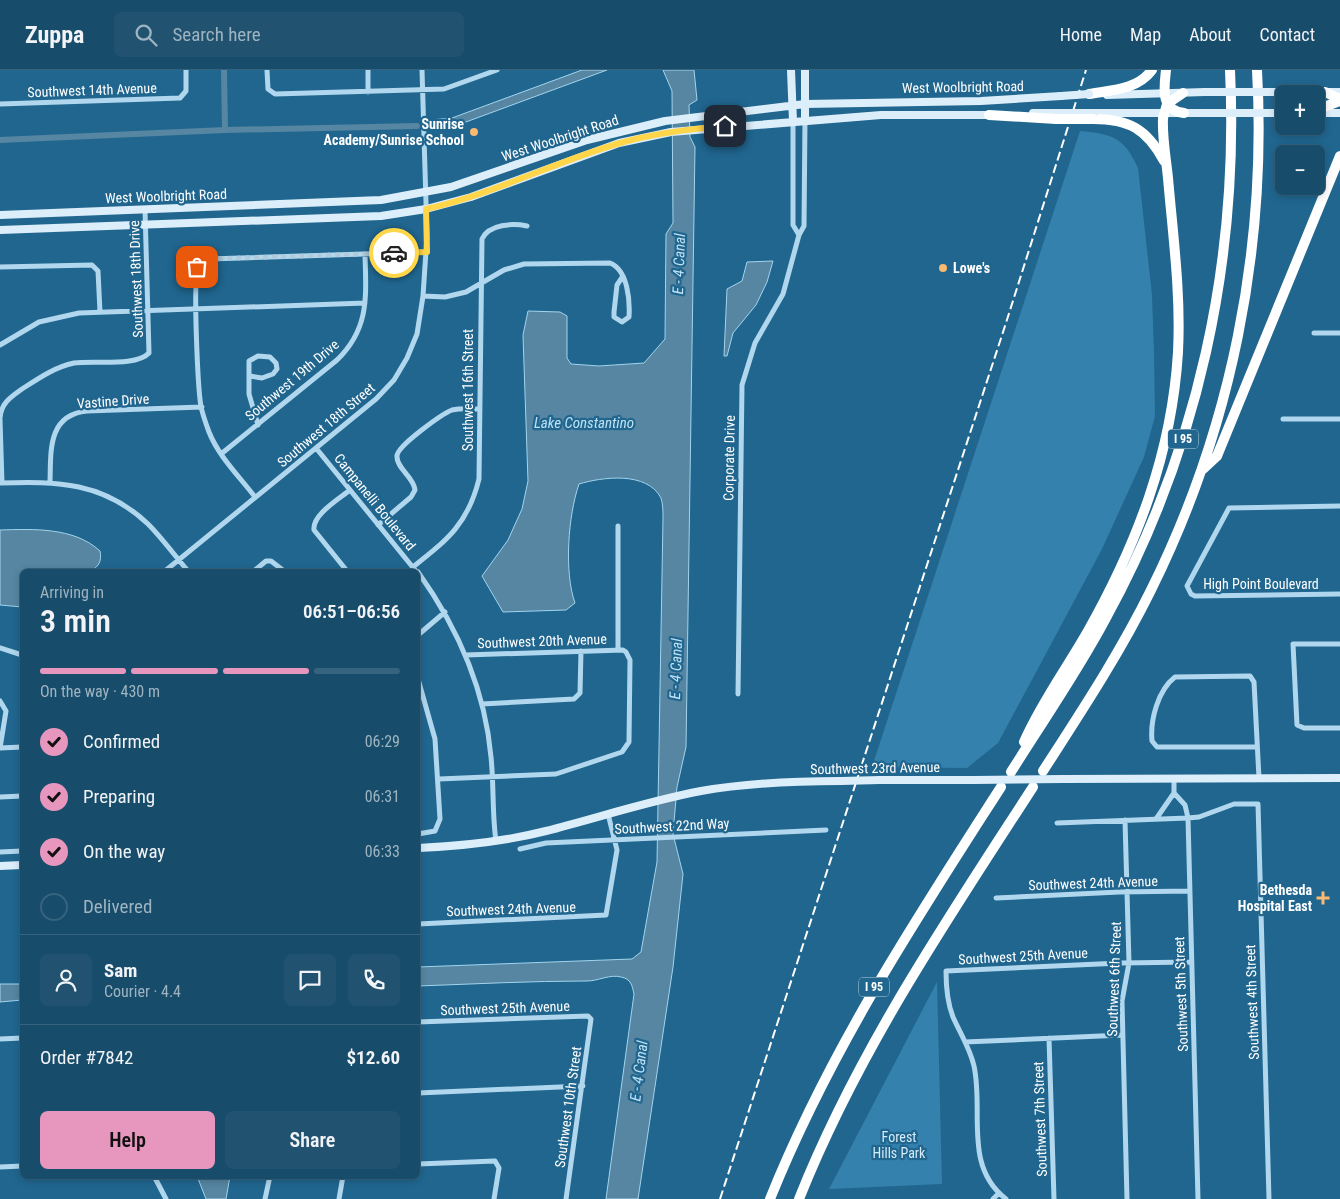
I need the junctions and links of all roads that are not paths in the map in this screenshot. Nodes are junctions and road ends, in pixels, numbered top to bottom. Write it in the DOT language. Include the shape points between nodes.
graph roads {
  1 [pos="186,70"];
  2 [pos="267,70"];
  3 [pos="368,70"];
  4 [pos="422,70"];
  5 [pos="478,70"];
  6 [pos="497,70"];
  7 [pos="792,70"];
  8 [pos="805,70"];
  9 [pos="1152,70"];
  10 [pos="1166,70"];
  11 [pos="1230,70"];
  12 [pos="1258,70"];
  13 [pos="478,77"];
  14 [pos="423,90"];
  15 [pos="368,92"];
  16 [pos="1275,92"];
  17 [pos="1325,92"];
  18 [pos="1340,92"];
  19 [pos="1101,93"];
  20 [pos="1164,93"];
  21 [pos="1183,93"];
  22 [pos="1089,94"];
  23 [pos="1340,100"];
  24 [pos="0,104"];
  25 [pos="805,104"];
  26 [pos="792,105"];
  27 [pos="1325,107"];
  28 [pos="1165,108"];
  29 [pos="1325,112"];
  30 [pos="1184,113"];
  31 [pos="1275,113"];
  32 [pos="1340,113"];
  33 [pos="989,115"];
  34 [pos="1094,116"];
  35 [pos="793,120"];
  36 [pos="805,120"];
  37 [pos="1340,156"];
  38 [pos="1167,166"];
  39 [pos="1340,172"];
  40 [pos="426,193"];
  41 [pos="1324,197"];
  42 [pos="426,209"];
  43 [pos="145,210"];
  44 [pos="0,214"];
  45 [pos="145,225"];
  46 [pos="527,226"];
  47 [pos="0,230"];
  48 [pos="799,235"];
  49 [pos="427,252"];
  50 [pos="365,254"];
  51 [pos="0,267"];
  52 [pos="622,276"];
  53 [pos="480,284"];
  54 [pos="423,296"];
  55 [pos="366,303"];
  56 [pos="197,309"];
  57 [pos="149,311"];
  58 [pos="100,312"];
  59 [pos="1314,333"];
  60 [pos="1340,333"];
  61 [pos="0,345"];
  62 [pos="250,376"];
  63 [pos="202,407"];
  64 [pos="479,409"];
  65 [pos="0,418"];
  66 [pos="1283,419"];
  67 [pos="1340,419"];
  68 [pos="258,425"];
  69 [pos="0,429"];
  70 [pos="316,448"];
  71 [pos="221,454"];
  72 [pos="1202,470"];
  73 [pos="50,482"];
  74 [pos="1,483"];
  75 [pos="350,490"];
  76 [pos="255,497"];
  77 [pos="1340,506"];
  78 [pos="378,525"];
  79 [pos="618,526"];
  80 [pos="179,560"];
  81 [pos="168,569"];
  82 [pos="186,569"];
  83 [pos="256,569"];
  84 [pos="281,569"];
  85 [pos="345,569"];
  86 [pos="415,569"];
  87 [pos="417,569"];
  88 [pos="420,576"];
  89 [pos="1340,594"];
  90 [pos="445,612"];
  91 [pos="420,633"];
  92 [pos="1340,644"];
  93 [pos="0,648"];
  94 [pos="618,649"];
  95 [pos="581,651"];
  96 [pos="20,654"];
  97 [pos="466,655"];
  98 [pos="420,685"];
  99 [pos="738,694"];
  100 [pos="0,701"];
  101 [pos="482,704"];
  102 [pos="1340,728"];
  103 [pos="20,747"];
  104 [pos="1257,747"];
  105 [pos="0,748"];
  106 [pos="1043,772"];
  107 [pos="492,777"];
  108 [pos="1174,778"];
  109 [pos="1259,778"];
  110 [pos="1340,778"];
  111 [pos="439,779"];
  112 [pos="1001,787"];
  113 [pos="1033,787"];
  114 [pos="1174,793"];
  115 [pos="20,796"];
  116 [pos="0,797"];
  117 [pos="608,814"];
  118 [pos="1188,818"];
  119 [pos="1156,819"];
  120 [pos="1125,820"];
  121 [pos="1057,823"];
  122 [pos="826,830"];
  123 [pos="420,834"];
  124 [pos="616,840"];
  125 [pos="496,841"];
  126 [pos="420,848"];
  127 [pos="520,848"];
  128 [pos="20,851"];
  129 [pos="0,852"];
  130 [pos="20,865"];
  131 [pos="0,866"];
  132 [pos="1190,891"];
  133 [pos="1127,892"];
  134 [pos="996,898"];
  135 [pos="420,924"];
  136 [pos="1192,962"];
  137 [pos="1129,963"];
  138 [pos="591,1019"];
  139 [pos="420,1022"];
  140 [pos="1123,1035"];
  141 [pos="20,1038"];
  142 [pos="1049,1038"];
  143 [pos="0,1039"];
  144 [pos="965,1042"];
  145 [pos="583,1086"];
  146 [pos="420,1093"];
  147 [pos="420,1164"];
  148 [pos="20,1166"];
  149 [pos="0,1168"];
  150 [pos="156,1179"];
  151 [pos="269,1179"];
  152 [pos="342,1179"];
  153 [pos="999,1193"];
  154 [pos="166,1199"];
  155 [pos="265,1199"];
  156 [pos="338,1199"];
  157 [pos="494,1199"];
  158 [pos="566,1199"];
  159 [pos="770,1199"];
  160 [pos="799,1199"];
  161 [pos="993,1199"];
  162 [pos="1006,1199"];
  163 [pos="1054,1199"];
  164 [pos="1127,1199"];
  165 [pos="1198,1199"];
  166 [pos="1269,1199"];
  1 -- 24 [label="street, Southwest 14th Avenue" via="187,87 180,98"];
  2 -- 15 [label="street" via="267,84 274,94"];
  3 -- 15 [label="street"];
  4 -- 14 [label="street, Southwest 18th Street"];
  5 -- 13 [label="street"];
  6 -- 13 [label="street"];
  7 -- 26 [label="main road"];
  8 -- 25 [label="main road"];
  9 -- 19 [label="highway" via="1133,86"];
  10 -- 20 [label="highway"];
  11 -- 38 [label="highway, I 95" via="1231,165 1221,272 1207,350 1183,440 1153,521 1116,599 1077,668 1011,771 1036,714 1118,576 1158,472 1172,407 1178,336"];
  12 -- 72 [label="highway, I 95" via="1258,174 1248,281 1222,407"];
  13 -- 14 [label="street" via="449,88"];
  14 -- 15 [label="street"];
  14 -- 40 [label="street, Southwest 18th Street"];
  16 -- 21 [label="main road, bridge"];
  17 -- 18 [label="main road"];
  17 -- 23 [label="highway"];
  19 -- 20 [label="main road"];
  19 -- 22 [label="highway"];
  20 -- 21 [label="main road"];
  20 -- 28 [label="highway"];
  21 -- 28 [label="highway"];
  22 -- 25 [label="main road, West Woolbright Road, bridge"];
  23 -- 27 [label="highway"];
  25 -- 26 [label="main road, West Woolbright Road"];
  25 -- 36 [label="main road"];
  26 -- 35 [label="main road"];
  26 -- 40 [label="main road, West Woolbright Road" via="679,119 624,130 466,183"];
  28 -- 30 [label="highway"];
  28 -- 34 [label="main road"];
  28 -- 38 [label="highway"];
  29 -- 32 [label="main road"];
  30 -- 31 [label="main road, bridge"];
  33 -- 34 [label="highway, bridge"];
  33 -- 36 [label="main road, West Woolbright Road" via="890,115"];
  34 -- 38 [label="highway" via="1117,120 1139,130 1152,142"];
  35 -- 36 [label="main road, West Woolbright Road"];
  35 -- 42 [label="main road, West Woolbright Road" via="693,128 640,138 496,189"];
  35 -- 48 [label="street, Corporate Drive" via="793,225"];
  36 -- 48 [label="street, Corporate Drive" via="804,226"];
  37 -- 41 [label="highway"];
  39 -- 41 [label="highway"];
  40 -- 42 [label="street, Southwest 18th Street"];
  40 -- 43 [label="main road, West Woolbright Road" via="357,202"];
  41 -- 72 [label="highway" via="1217,456"];
  42 -- 45 [label="main road, West Woolbright Road" via="349,218"];
  42 -- 49 [label="street, Southwest 18th Street"];
  43 -- 44 [label="main road, West Woolbright Road"];
  43 -- 45 [label="street, Southwest 18th Drive"];
  45 -- 47 [label="main road, West Woolbright Road"];
  45 -- 57 [label="street, Southwest 18th Drive"];
  46 -- 53 [label="street, Southwest 16th Street" via="512,223 484,235"];
  48 -- 99 [label="street, Corporate Drive" via="783,294 755,343 742,385"];
  49 -- 50 [label="street"];
  49 -- 54 [label="street, Southwest 18th Street"];
  50 -- 55 [label="street, Southwest 19th Drive"];
  50 -- 56 [label="street" via="209,259 199,263 196,271"];
  51 -- 58 [label="street" via="92,265 98,271"];
  52 -- 52 [label="street" via="617,284 614,312 622,322 630,313 627,284"];
  52 -- 53 [label="street" via="619,268 610,263 535,263 504,270"];
  53 -- 54 [label="street" via="455,295"];
  53 -- 64 [label="street, Southwest 16th Street"];
  54 -- 70 [label="street, Southwest 18th Street" via="416,334 400,372 376,399"];
  55 -- 56 [label="street"];
  55 -- 68 [label="street, Southwest 19th Drive" via="361,326 344,353"];
  56 -- 57 [label="street"];
  56 -- 63 [label="street"];
  57 -- 58 [label="street"];
  57 -- 65 [label="street, Southwest 18th Drive" via="150,349 144,359 62,366 9,398 3,405"];
  58 -- 61 [label="street" via="54,318 25,329"];
  59 -- 60 [label="street"];
  62 -- 62 [label="street" via="262,378 273,374 275,361 267,356 252,359 248,368"];
  62 -- 68 [label="street" via="249,394"];
  63 -- 71 [label="street" via="208,431"];
  63 -- 73 [label="street, Vastine Drive" via="74,414 62,422 53,437"];
  64 -- 78 [label="street" via="443,414 401,448 398,461 415,490"];
  64 -- 87 [label="street, Southwest 16th Street" via="480,470 472,502 450,537"];
  65 -- 69 [label="street, Southwest 18th Drive"];
  66 -- 67 [label="street"];
  68 -- 71 [label="street, Southwest 19th Drive"];
  69 -- 74 [label="street, Southwest 18th Drive"];
  70 -- 75 [label="street, Campanelli Boulevard"];
  70 -- 76 [label="street, Southwest 18th Street"];
  71 -- 76 [label="street"];
  72 -- 106 [label="highway, I 95" via="1140,613 1107,672"];
  73 -- 74 [label="street"];
  73 -- 80 [label="street" via="89,489 128,508 149,525"];
  75 -- 78 [label="street, Campanelli Boulevard"];
  75 -- 85 [label="street" via="318,518 314,526"];
  76 -- 80 [label="street, Southwest 18th Street"];
  77 -- 89 [label="street, High Point Boulevard" via="1229,508 1188,582 1188,590 1195,596"];
  78 -- 86 [label="street, Campanelli Boulevard"];
  79 -- 94 [label="street"];
  80 -- 81 [label="street, Southwest 18th Street"];
  80 -- 82 [label="street"];
  83 -- 84 [label="street" via="270,561"];
  88 -- 90 [label="street, Campanelli Boulevard"];
  90 -- 91 [label="street"];
  90 -- 97 [label="street, Campanelli Boulevard"];
  92 -- 102 [label="street" via="1293,644 1296,725"];
  93 -- 96 [label="street"];
  94 -- 95 [label="street, Southwest 20th Avenue"];
  94 -- 107 [label="street" via="626,652 630,660 629,742 626,750 556,774"];
  95 -- 97 [label="street, Southwest 20th Avenue"];
  95 -- 101 [label="street" via="580,693 574,699"];
  97 -- 101 [label="street, Campanelli Boulevard"];
  98 -- 111 [label="street" via="431,720"];
  100 -- 105 [label="street" via="6,711"];
  101 -- 107 [label="street, Campanelli Boulevard" via="489,736"];
  103 -- 105 [label="street"];
  104 -- 104 [label="street" via="1254,682 1248,676 1175,677 1152,716 1152,738 1157,747"];
  104 -- 109 [label="street"];
  107 -- 111 [label="street"];
  107 -- 125 [label="street, Campanelli Boulevard"];
  108 -- 109 [label="main road, Southwest 23rd Avenue"];
  108 -- 114 [label="street"];
  108 -- 117 [label="main road, Southwest 23rd Avenue, bridge" via="767,783 685,794"];
  109 -- 110 [label="main road, Southwest 23rd Avenue"];
  111 -- 123 [label="street" via="438,828 432,833"];
  112 -- 159 [label="highway, I 95" via="864,1004 813,1101"];
  113 -- 160 [label="highway, I 95" via="879,1032"];
  114 -- 118 [label="street, Southwest 5th Street" via="1185,806"];
  114 -- 119 [label="street"];
  115 -- 116 [label="street"];
  117 -- 124 [label="street"];
  117 -- 125 [label="main road, Southwest 23rd Avenue"];
  118 -- 119 [label="street"];
  118 -- 132 [label="street, Southwest 5th Street"];
  118 -- 166 [label="street, Southwest 4th Street" via="1234,804 1258,804"];
  119 -- 120 [label="street"];
  120 -- 121 [label="street"];
  120 -- 133 [label="street, Southwest 6th Street"];
  122 -- 124 [label="street, Southwest 22nd Way"];
  124 -- 127 [label="street, Southwest 22nd Way" via="546,843"];
  124 -- 135 [label="street, Southwest 24th Avenue" via="606,915"];
  125 -- 126 [label="main road, Southwest 23rd Avenue"];
  128 -- 129 [label="street"];
  130 -- 131 [label="main road"];
  132 -- 133 [label="street, Southwest 24th Avenue"];
  132 -- 136 [label="street, Southwest 5th Street"];
  133 -- 134 [label="street, Southwest 24th Avenue"];
  133 -- 137 [label="street, Southwest 6th Street"];
  136 -- 137 [label="street, Southwest 25th Avenue"];
  136 -- 165 [label="street, Southwest 5th Street"];
  137 -- 140 [label="street, Southwest 6th Street" via="1123,986"];
  137 -- 144 [label="street, Southwest 25th Avenue" via="946,972 948,1002"];
  138 -- 139 [label="street, Southwest 25th Avenue" via="588,1016"];
  138 -- 145 [label="street, Southwest 10th Street"];
  140 -- 142 [label="street"];
  140 -- 164 [label="street, Southwest 6th Street"];
  141 -- 143 [label="street"];
  142 -- 144 [label="street"];
  142 -- 163 [label="street, Southwest 7th Street"];
  144 -- 153 [label="street" via="975,1075 978,1153 984,1172"];
  145 -- 146 [label="street"];
  145 -- 158 [label="street, Southwest 10th Street"];
  147 -- 157 [label="street" via="495,1161 498,1164"];
  148 -- 149 [label="street"];
  150 -- 154 [label="street"];
  151 -- 155 [label="street"];
  152 -- 156 [label="street"];
  153 -- 161 [label="street"];
  153 -- 162 [label="street"];
}
